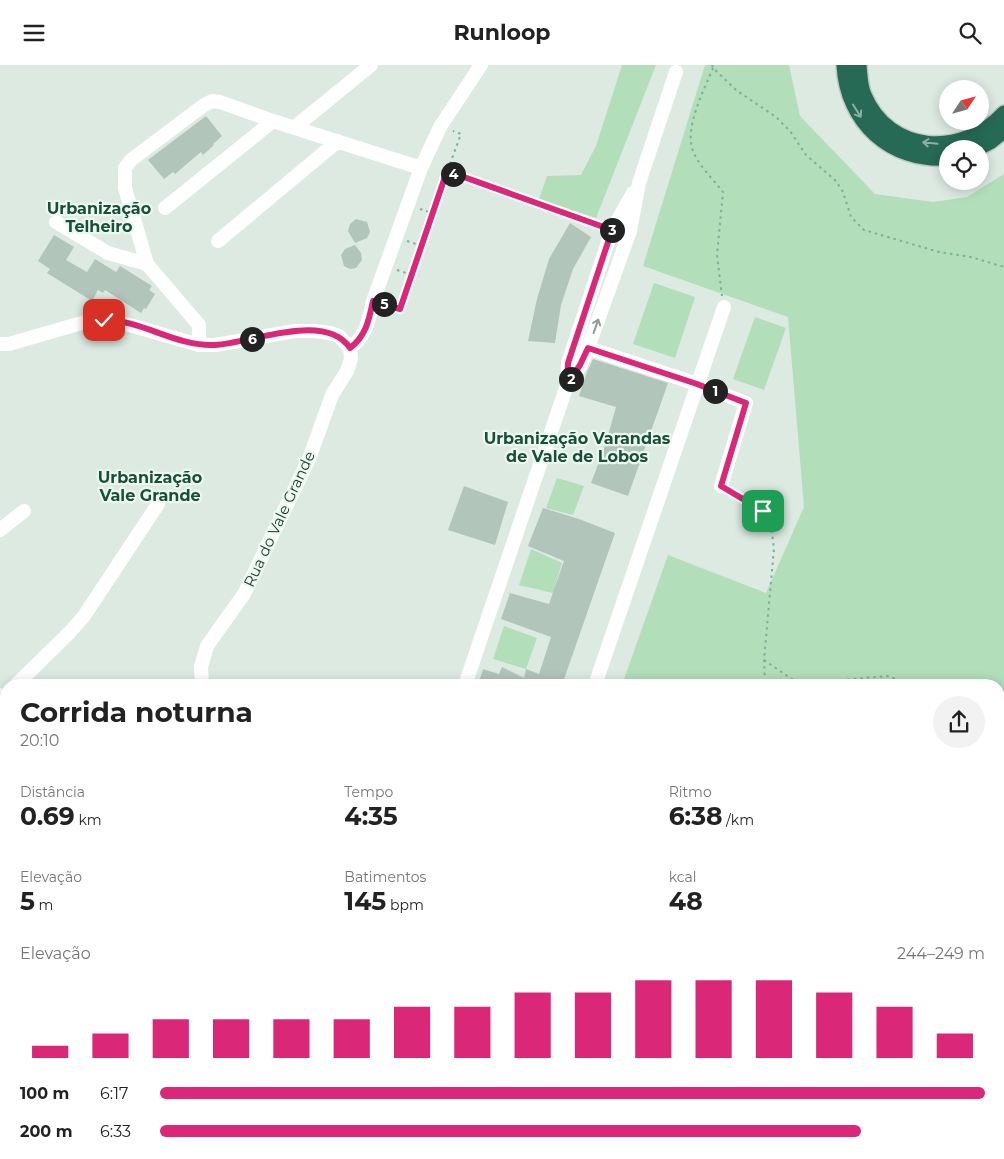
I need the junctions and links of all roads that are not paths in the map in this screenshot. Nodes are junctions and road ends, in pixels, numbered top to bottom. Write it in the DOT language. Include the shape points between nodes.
graph roads {
  1 [pos="371,65"];
  2 [pos="481,65"];
  3 [pos="844,65"];
  4 [pos="859,65"];
  5 [pos="676,72"];
  6 [pos="1004,113"];
  7 [pos="274,121"];
  8 [pos="295,127"];
  9 [pos="1004,131"];
  10 [pos="338,141"];
  11 [pos="989,143"];
  12 [pos="939,157"];
  13 [pos="421,168"];
  14 [pos="639,183"];
  15 [pos="165,208"];
  16 [pos="56,222"];
  17 [pos="218,241"];
  18 [pos="147,264"];
  19 [pos="724,307"];
  20 [pos="0,345"];
  21 [pos="199,345"];
  22 [pos="350,348"];
  23 [pos="588,348"];
  24 [pos="697,384"];
  25 [pos="567,385"];
  26 [pos="721,486"];
  27 [pos="158,504"];
  28 [pos="24,511"];
  29 [pos="0,530"];
  30 [pos="22,679"];
  31 [pos="202,679"];
  32 [pos="467,679"];
  33 [pos="597,679"];
  1 -- 8 [label="street"];
  2 -- 13 [label="street" via="440,127"];
  3 -- 12 [label="highway, one-way" via="852,103 871,131 906,153"];
  6 -- 4 [label="highway, one-way" via="981,132 959,142 935,144 914,141 876,116 864,95"];
  5 -- 14 [label="street"];
  7 -- 8 [label="street"];
  7 -- 15 [label="street"];
  7 -- 18 [label="street" via="212,101 131,161 125,168 125,188"];
  8 -- 10 [label="street"];
  9 -- 11 [label="highway"];
  10 -- 13 [label="street"];
  10 -- 17 [label="street"];
  13 -- 22 [label="street" via="364,333"];
  23 -- 14 [label="street, one-way" via="630,231"];
  14 -- 25 [label="street" via="612,230 568,363"];
  16 -- 18 [label="street" via="108,253"];
  18 -- 21 [label="street" via="199,325"];
  19 -- 24 [label="street"];
  20 -- 21 [label="street" via="85,322 112,320"];
  21 -- 22 [label="street" via="222,345 295,331 323,331 339,336"];
  22 -- 31 [label="street, Rua do Vale Grande" via="347,371 332,395 309,459 247,587 207,646 201,667"];
  23 -- 24 [label="street"];
  23 -- 25 [label="street"];
  24 -- 26 [label="street" via="746,403"];
  24 -- 33 [label="street"];
  25 -- 32 [label="street"];
  27 -- 30 [label="street" via="84,616"];
  28 -- 29 [label="street"];
}
